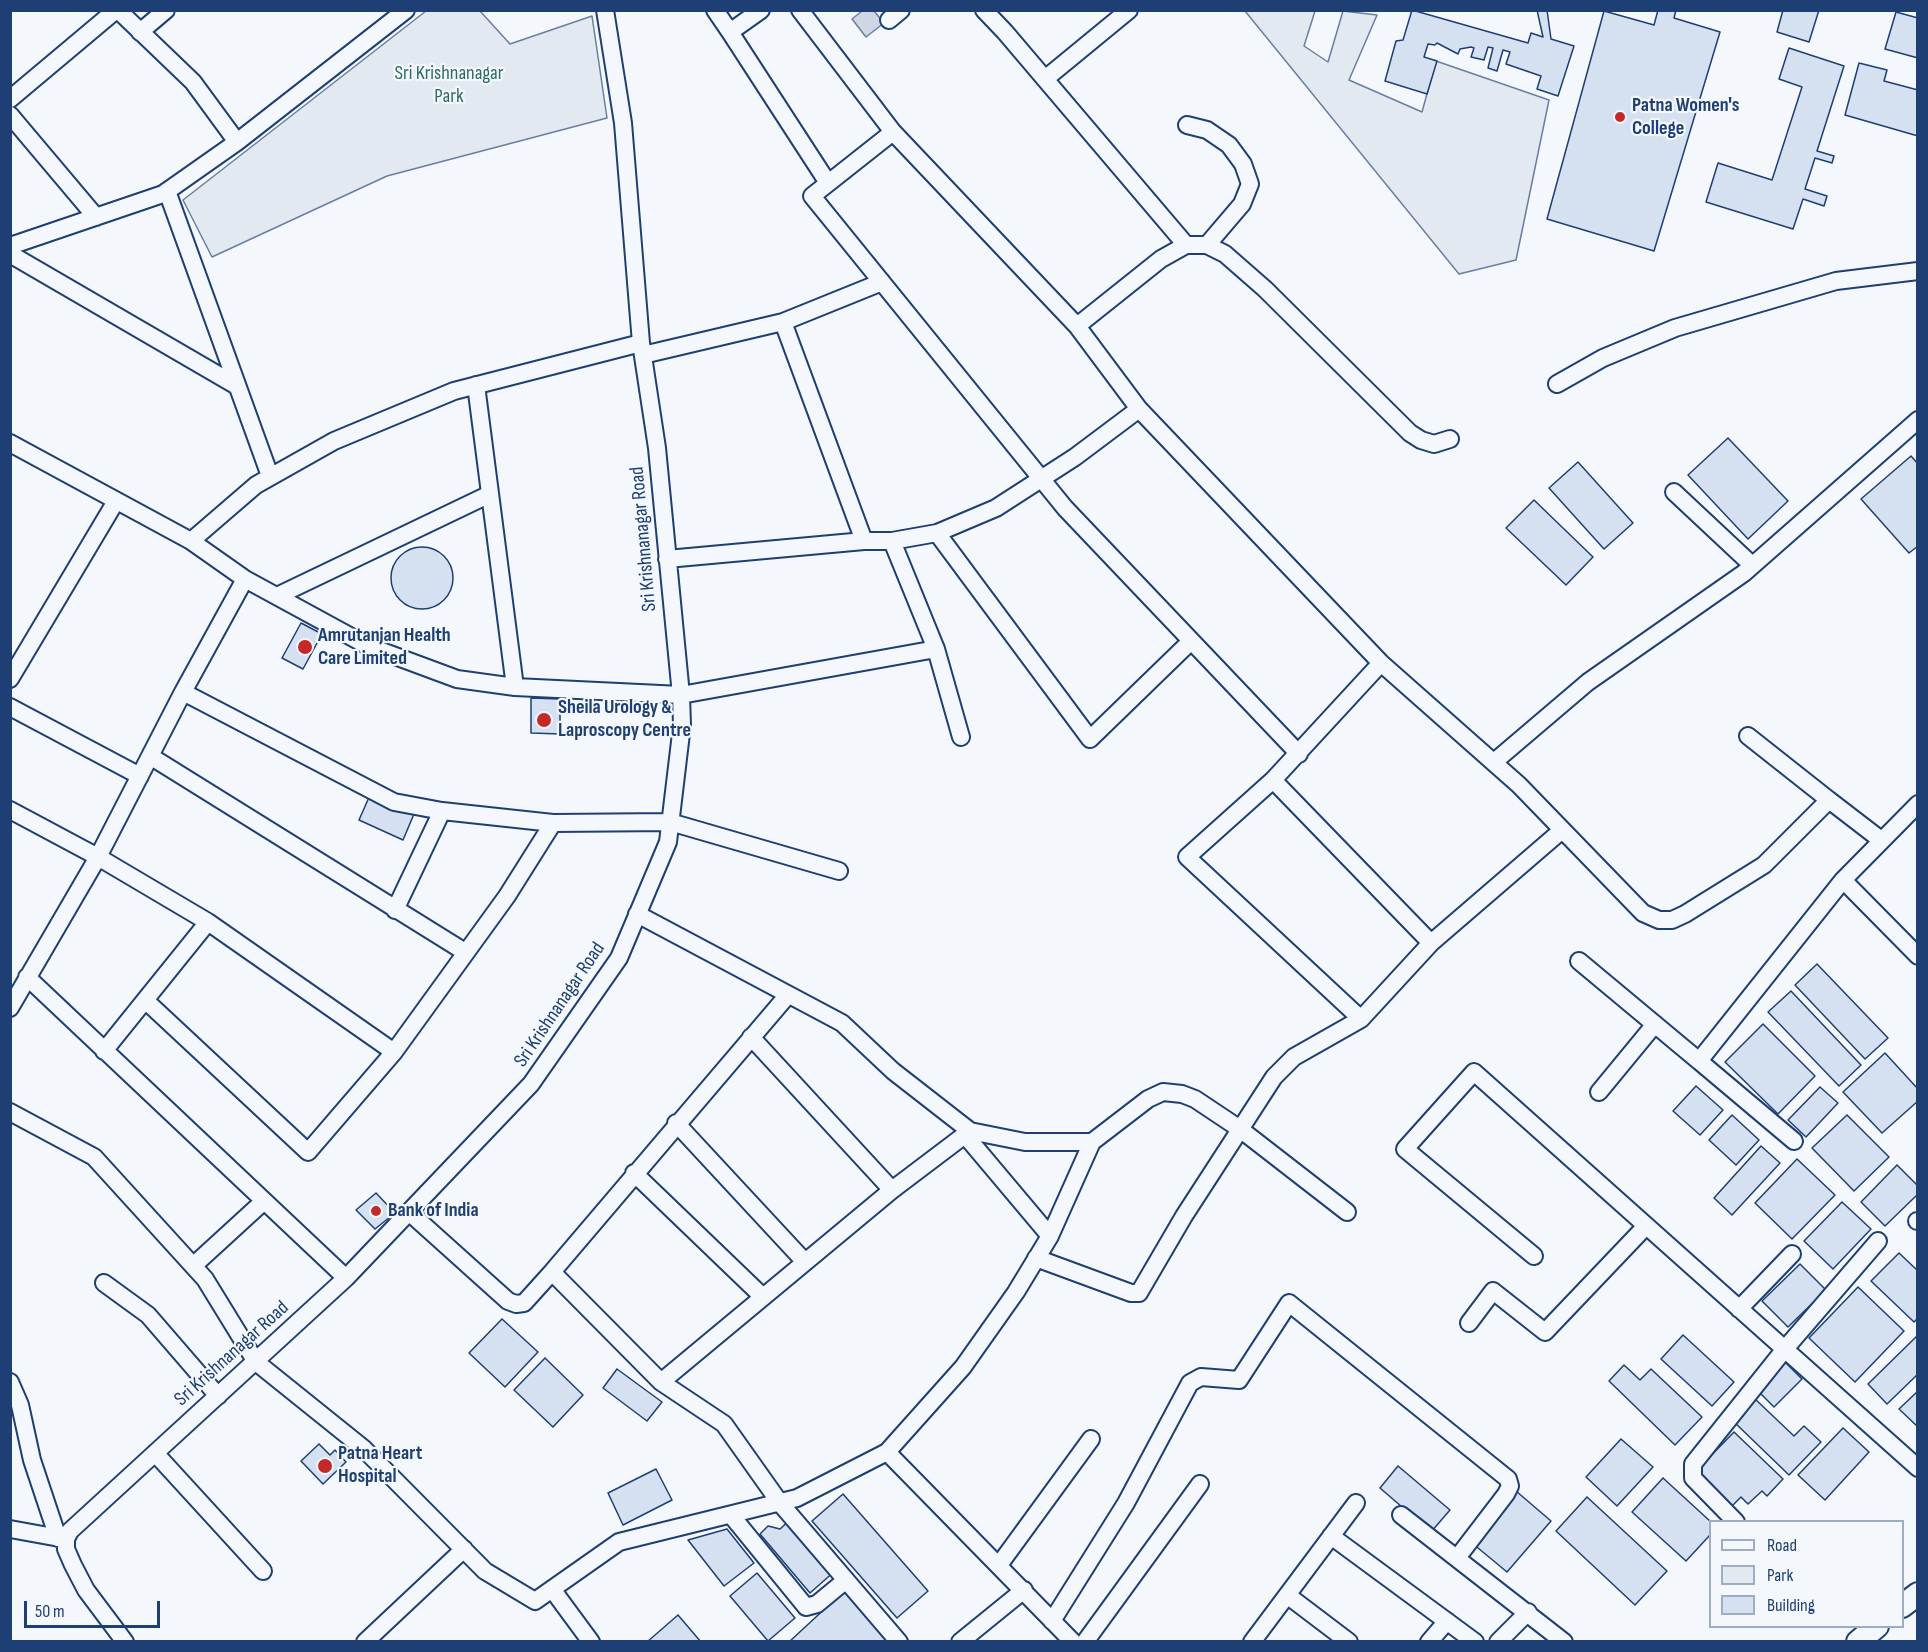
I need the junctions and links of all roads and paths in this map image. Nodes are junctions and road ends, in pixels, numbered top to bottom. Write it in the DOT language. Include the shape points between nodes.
graph roads {
  1 [pos="117,10"];
  2 [pos="166,10"];
  3 [pos="406,10"];
  4 [pos="605,10"];
  5 [pos="715,10"];
  6 [pos="761,10"];
  7 [pos="800,10"];
  8 [pos="1129,10"];
  9 [pos="994,14"];
  10 [pos="140,32"];
  11 [pos="730,32"];
  12 [pos="1045,79"];
  13 [pos="10,99"];
  14 [pos="10,115"];
  15 [pos="1188,124"];
  16 [pos="893,132"];
  17 [pos="237,142"];
  18 [pos="828,183"];
  19 [pos="167,191"];
  20 [pos="96,217"];
  21 [pos="1207,244"];
  22 [pos="1186,245"];
  23 [pos="10,246"];
  24 [pos="10,254"];
  25 [pos="1917,271"];
  26 [pos="882,282"];
  27 [pos="783,322"];
  28 [pos="1077,326"];
  29 [pos="642,349"];
  30 [pos="1557,384"];
  31 [pos="237,386"];
  32 [pos="476,386"];
  33 [pos="1138,409"];
  34 [pos="1917,420"];
  35 [pos="1450,439"];
  36 [pos="10,442"];
  37 [pos="270,477"];
  38 [pos="1042,479"];
  39 [pos="1674,492"];
  40 [pos="490,494"];
  41 [pos="116,501"];
  42 [pos="937,532"];
  43 [pos="191,541"];
  44 [pos="864,541"];
  45 [pos="892,541"];
  46 [pos="667,560"];
  47 [pos="1752,566"];
  48 [pos="245,579"];
  49 [pos="276,596"];
  50 [pos="1190,642"];
  51 [pos="936,649"];
  52 [pos="1381,663"];
  53 [pos="10,679"];
  54 [pos="515,687"];
  55 [pos="183,692"];
  56 [pos="681,694"];
  57 [pos="10,707"];
  58 [pos="1748,736"];
  59 [pos="961,737"];
  60 [pos="1299,754"];
  61 [pos="150,756"];
  62 [pos="1494,762"];
  63 [pos="140,776"];
  64 [pos="1274,780"];
  65 [pos="1829,800"];
  66 [pos="1917,804"];
  67 [pos="10,810"];
  68 [pos="442,811"];
  69 [pos="670,822"];
  70 [pos="553,823"];
  71 [pos="1561,831"];
  72 [pos="1881,840"];
  73 [pos="98,857"];
  74 [pos="839,871"];
  75 [pos="1843,880"];
  76 [pos="395,910"];
  77 [pos="638,914"];
  78 [pos="208,922"];
  79 [pos="1431,943"];
  80 [pos="465,952"];
  81 [pos="1917,956"];
  82 [pos="1579,961"];
  83 [pos="27,977"];
  84 [pos="787,996"];
  85 [pos="145,1000"];
  86 [pos="10,1008"];
  87 [pos="1361,1019"];
  88 [pos="1655,1024"];
  89 [pos="751,1037"];
  90 [pos="104,1051"];
  91 [pos="394,1052"];
  92 [pos="1699,1060"];
  93 [pos="1599,1092"];
  94 [pos="10,1112"];
  95 [pos="676,1123"];
  96 [pos="1240,1129"];
  97 [pos="968,1133"];
  98 [pos="1794,1141"];
  99 [pos="1092,1142"];
  100 [pos="634,1173"];
  101 [pos="892,1190"];
  102 [pos="264,1201"];
  103 [pos="409,1212"];
  104 [pos="1347,1212"];
  105 [pos="1646,1226"];
  106 [pos="1050,1236"];
  107 [pos="1878,1241"];
  108 [pos="1792,1254"];
  109 [pos="1534,1256"];
  110 [pos="1036,1258"];
  111 [pos="805,1262"];
  112 [pos="193,1266"];
  113 [pos="552,1272"];
  114 [pos="346,1278"];
  115 [pos="105,1283"];
  116 [pos="763,1297"];
  117 [pos="1739,1310"];
  118 [pos="1469,1323"];
  119 [pos="1784,1350"];
  120 [pos="256,1362"];
  121 [pos="10,1382"];
  122 [pos="661,1382"];
  123 [pos="218,1396"];
  124 [pos="1091,1439"];
  125 [pos="887,1452"];
  126 [pos="155,1453"];
  127 [pos="1917,1468"];
  128 [pos="1200,1484"];
  129 [pos="780,1503"];
  130 [pos="1356,1503"];
  131 [pos="731,1515"];
  132 [pos="1401,1515"];
  133 [pos="1735,1520"];
  134 [pos="10,1529"];
  135 [pos="1331,1536"];
  136 [pos="62,1539"];
  137 [pos="464,1550"];
  138 [pos="1457,1558"];
  139 [pos="999,1565"];
  140 [pos="263,1571"];
  141 [pos="846,1580"];
  142 [pos="552,1589"];
  143 [pos="1024,1590"];
  144 [pos="1287,1595"];
  145 [pos="1528,1612"];
  146 [pos="1052,1621"];
  147 [pos="1447,1621"];
  148 [pos="126,1641"];
  149 [pos="365,1641"];
  150 [pos="591,1641"];
  151 [pos="899,1641"];
  152 [pos="960,1641"];
  153 [pos="1073,1641"];
  154 [pos="1085,1641"];
  155 [pos="1252,1641"];
  156 [pos="1348,1641"];
  157 [pos="1429,1641"];
  158 [pos="1475,1641"];
  159 [pos="1498,1641"];
  160 [pos="1563,1641"];
  1 -- 10 [label="street"];
  1 -- 13 [label="street"];
  2 -- 10 [label="street"];
  3 -- 17 [label="street"];
  4 -- 29 [label="street, Sri Krishnanagar Road" via="623,123"];
  5 -- 11 [label="street"];
  6 -- 11 [label="street"];
  7 -- 16 [label="street"];
  8 -- 12 [label="street"];
  9 -- 12 [label="street"];
  10 -- 17 [label="street" via="193,81"];
  11 -- 18 [label="street"];
  12 -- 22 [label="street"];
  14 -- 20 [label="street"];
  15 -- 21 [label="street" via="1213,133 1229,145 1243,164 1250,184 1242,204"];
  16 -- 18 [label="street"];
  16 -- 28 [label="street"];
  17 -- 19 [label="street"];
  18 -- 26 [label="street" via="812,196"];
  19 -- 20 [label="street"];
  19 -- 31 [label="street"];
  20 -- 23 [label="street"];
  21 -- 22 [label="street"];
  21 -- 35 [label="street" via="1225,254 1265,289 1410,433 1434,444"];
  22 -- 28 [label="street" via="1135,278"];
  24 -- 31 [label="street"];
  25 -- 30 [label="street" via="1836,281 1675,328 1603,358"];
  26 -- 27 [label="street"];
  26 -- 38 [label="street"];
  27 -- 29 [label="street"];
  27 -- 44 [label="street"];
  28 -- 33 [label="street"];
  29 -- 32 [label="street"];
  29 -- 46 [label="street, Sri Krishnanagar Road" via="657,448"];
  31 -- 37 [label="street"];
  32 -- 37 [label="street" via="454,391 334,441"];
  32 -- 40 [label="street"];
  33 -- 38 [label="street"];
  33 -- 52 [label="street"];
  34 -- 47 [label="street"];
  36 -- 41 [label="street"];
  37 -- 43 [label="street"];
  38 -- 42 [label="street" via="996,508"];
  38 -- 50 [label="street"];
  39 -- 47 [label="street"];
  40 -- 49 [label="street"];
  40 -- 54 [label="street"];
  41 -- 43 [label="street"];
  41 -- 53 [label="street"];
  42 -- 45 [label="street"];
  42 -- 50 [label="street" via="1090,739"];
  43 -- 48 [label="street"];
  44 -- 45 [label="street"];
  44 -- 46 [label="street"];
  45 -- 51 [label="street"];
  46 -- 56 [label="street, Sri Krishnanagar Road"];
  47 -- 62 [label="street" via="1588,682"];
  48 -- 49 [label="street"];
  48 -- 55 [label="street"];
  49 -- 54 [label="street" via="368,646 457,678"];
  50 -- 60 [label="street"];
  51 -- 56 [label="street"];
  51 -- 59 [label="street"];
  52 -- 60 [label="street"];
  52 -- 62 [label="street"];
  54 -- 56 [label="street"];
  55 -- 61 [label="street"];
  55 -- 68 [label="street" via="394,802"];
  56 -- 69 [label="street, Sri Krishnanagar Road" via="682,725"];
  57 -- 63 [label="street"];
  58 -- 65 [label="street"];
  60 -- 64 [label="street"];
  61 -- 63 [label="street"];
  61 -- 76 [label="street"];
  62 -- 71 [label="street"];
  63 -- 73 [label="street"];
  64 -- 79 [label="street"];
  64 -- 87 [label="street" via="1187,857"];
  65 -- 71 [label="street" via="1764,865 1672,920 1659,920 1643,913"];
  65 -- 72 [label="street"];
  66 -- 72 [label="street"];
  67 -- 73 [label="street"];
  68 -- 70 [label="street"];
  68 -- 76 [label="street"];
  69 -- 70 [label="street"];
  69 -- 74 [label="street"];
  69 -- 77 [label="street, Sri Krishnanagar Road" via="668,842"];
  70 -- 80 [label="street" via="507,896"];
  71 -- 79 [label="street"];
  72 -- 75 [label="street"];
  73 -- 78 [label="street"];
  73 -- 83 [label="street"];
  75 -- 81 [label="street"];
  75 -- 92 [label="street"];
  76 -- 80 [label="street"];
  77 -- 84 [label="street"];
  77 -- 103 [label="street, Sri Krishnanagar Road" via="619,958 531,1084"];
  78 -- 85 [label="street"];
  78 -- 91 [label="street"];
  79 -- 87 [label="street"];
  80 -- 91 [label="street"];
  82 -- 88 [label="street"];
  83 -- 86 [label="street"];
  83 -- 90 [label="street"];
  84 -- 89 [label="street"];
  84 -- 97 [label="street" via="842,1023"];
  85 -- 90 [label="street"];
  85 -- 91 [label="street" via="308,1152"];
  87 -- 96 [label="street" via="1294,1058 1274,1077"];
  88 -- 92 [label="street"];
  88 -- 93 [label="street"];
  89 -- 95 [label="street"];
  89 -- 101 [label="street"];
  90 -- 102 [label="street"];
  92 -- 98 [label="street"];
  94 -- 112 [label="street" via="94,1157"];
  95 -- 100 [label="street"];
  95 -- 111 [label="street"];
  96 -- 99 [label="street" via="1196,1099 1163,1092"];
  96 -- 104 [label="street"];
  96 -- 110 [label="street" via="1139,1293"];
  97 -- 99 [label="street" via="1025,1142"];
  97 -- 101 [label="street"];
  97 -- 106 [label="street"];
  99 -- 106 [label="street"];
  100 -- 113 [label="street"];
  100 -- 116 [label="street"];
  101 -- 111 [label="street"];
  102 -- 112 [label="street"];
  102 -- 114 [label="street"];
  103 -- 113 [label="street" via="508,1301 524,1303"];
  103 -- 114 [label="street, Sri Krishnanagar Road"];
  105 -- 109 [label="street" via="1474,1072 1405,1149"];
  105 -- 117 [label="street"];
  105 -- 118 [label="street" via="1545,1332 1493,1291"];
  106 -- 110 [label="street"];
  107 -- 119 [label="street"];
  108 -- 117 [label="street"];
  110 -- 125 [label="street" via="963,1367"];
  111 -- 116 [label="street"];
  112 -- 120 [label="street"];
  113 -- 122 [label="street"];
  114 -- 120 [label="street, Sri Krishnanagar Road"];
  115 -- 123 [label="street" via="148,1315"];
  116 -- 122 [label="street"];
  117 -- 119 [label="street"];
  119 -- 127 [label="street"];
  119 -- 133 [label="street" via="1691,1469 1693,1478"];
  120 -- 123 [label="street, Sri Krishnanagar Road"];
  120 -- 137 [label="street" via="363,1448"];
  121 -- 136 [label="street" via="20,1405 32,1460"];
  122 -- 129 [label="street" via="724,1425"];
  123 -- 126 [label="street, Sri Krishnanagar Road"];
  124 -- 139 [label="street"];
  125 -- 129 [label="street"];
  125 -- 139 [label="street"];
  126 -- 136 [label="street, Sri Krishnanagar Road"];
  126 -- 140 [label="street"];
  128 -- 154 [label="street"];
  129 -- 131 [label="street"];
  129 -- 141 [label="street"];
  130 -- 135 [label="street"];
  131 -- 141 [label="street" via="806,1607 817,1604"];
  131 -- 142 [label="street" via="619,1542"];
  132 -- 138 [label="street"];
  134 -- 136 [label="street"];
  135 -- 144 [label="street"];
  135 -- 147 [label="street"];
  136 -- 148 [label="street" via="86,1590"];
  137 -- 142 [label="street" via="485,1571 535,1601"];
  137 -- 149 [label="street"];
  138 -- 145 [label="street"];
  138 -- 146 [label="street" via="1506,1494 1508,1479 1289,1303 1239,1380 1201,1377 1190,1383 1126,1503"];
  139 -- 143 [label="street"];
  141 -- 151 [label="street"];
  142 -- 150 [label="street"];
  143 -- 146 [label="street"];
  143 -- 152 [label="street"];
  144 -- 155 [label="street"];
  144 -- 156 [label="street"];
  145 -- 159 [label="street"];
  145 -- 160 [label="street"];
  146 -- 153 [label="street"];
  147 -- 157 [label="street"];
  147 -- 158 [label="street"];
}
